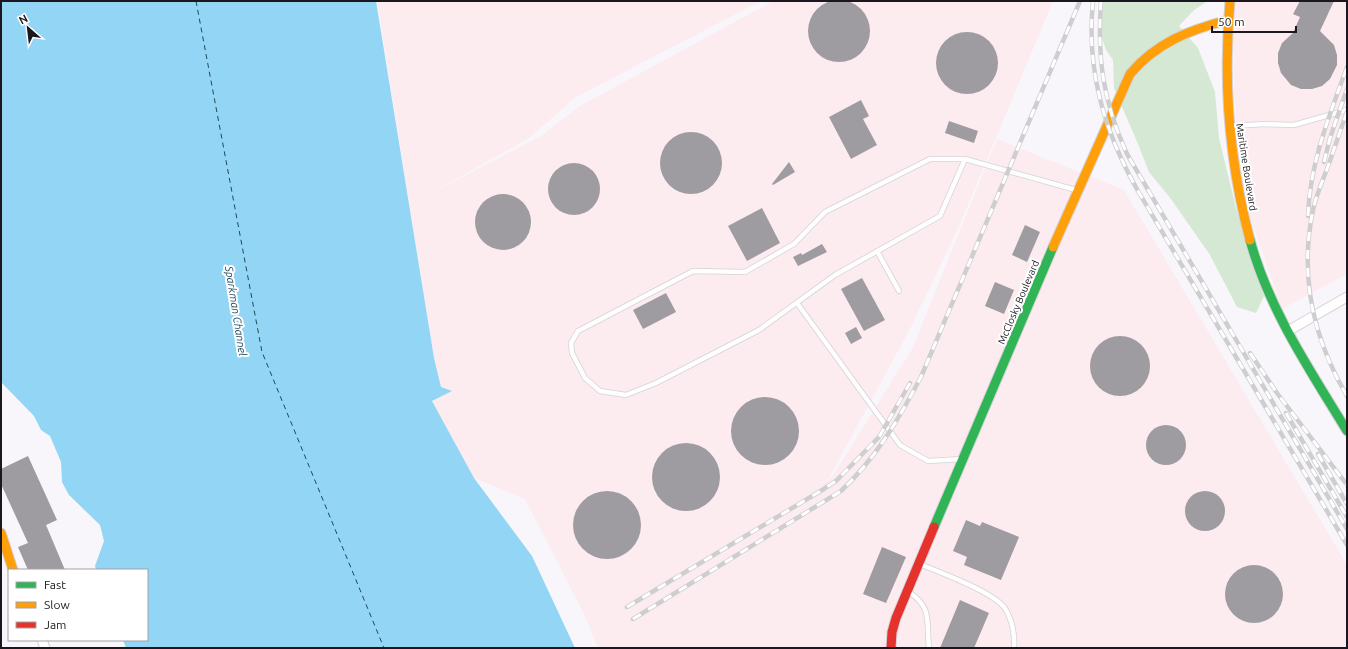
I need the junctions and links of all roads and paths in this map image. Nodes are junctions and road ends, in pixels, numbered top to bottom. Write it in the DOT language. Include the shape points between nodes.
graph roads {
  1 [pos="1230,1"];
  2 [pos="1228,20"];
  3 [pos="1347,110"];
  4 [pos="1230,126"];
  5 [pos="965,158"];
  6 [pos="1077,190"];
  7 [pos="877,251"];
  8 [pos="899,291"];
  9 [pos="1347,297"];
  10 [pos="797,303"];
  11 [pos="1288,331"];
  12 [pos="1347,431"];
  13 [pos="963,459"];
  14 [pos="1,533"];
  15 [pos="919,564"];
  16 [pos="14,569"];
  17 [pos="907,591"];
  18 [pos="891,648"];
  19 [pos="929,648"];
  20 [pos="1014,648"];
  1 -- 2 [label="street, Maritime Boulevard"];
  2 -- 4 [label="street, Maritime Boulevard" via="1227,104"];
  2 -- 6 [label="street, McClosky Boulevard" via="1194,28 1171,38 1138,62 1120,92"];
  3 -- 4 [label="lane" via="1294,125"];
  4 -- 11 [label="street, Maritime Boulevard" via="1234,171 1246,226 1259,269"];
  5 -- 6 [label="lane"];
  5 -- 7 [label="lane" via="940,216"];
  5 -- 10 [label="lane" via="930,158 826,212 794,244 745,272 693,271 578,331 571,343 572,353 585,378 600,391 626,395 656,383 759,330"];
  6 -- 13 [label="street, McClosky Boulevard"];
  7 -- 8 [label="lane"];
  7 -- 10 [label="lane" via="835,275"];
  9 -- 11 [label="street"];
  10 -- 13 [label="lane" via="900,445 928,461"];
  11 -- 12 [label="street, Maritime Boulevard"];
  13 -- 15 [label="street, McClosky Boulevard"];
  14 -- 16 [label="street"];
  15 -- 17 [label="street, McClosky Boulevard"];
  15 -- 20 [label="lane" via="994,598 1010,618"];
  17 -- 18 [label="street, McClosky Boulevard" via="892,632"];
  17 -- 19 [label="lane" via="919,598 925,608"];
}
